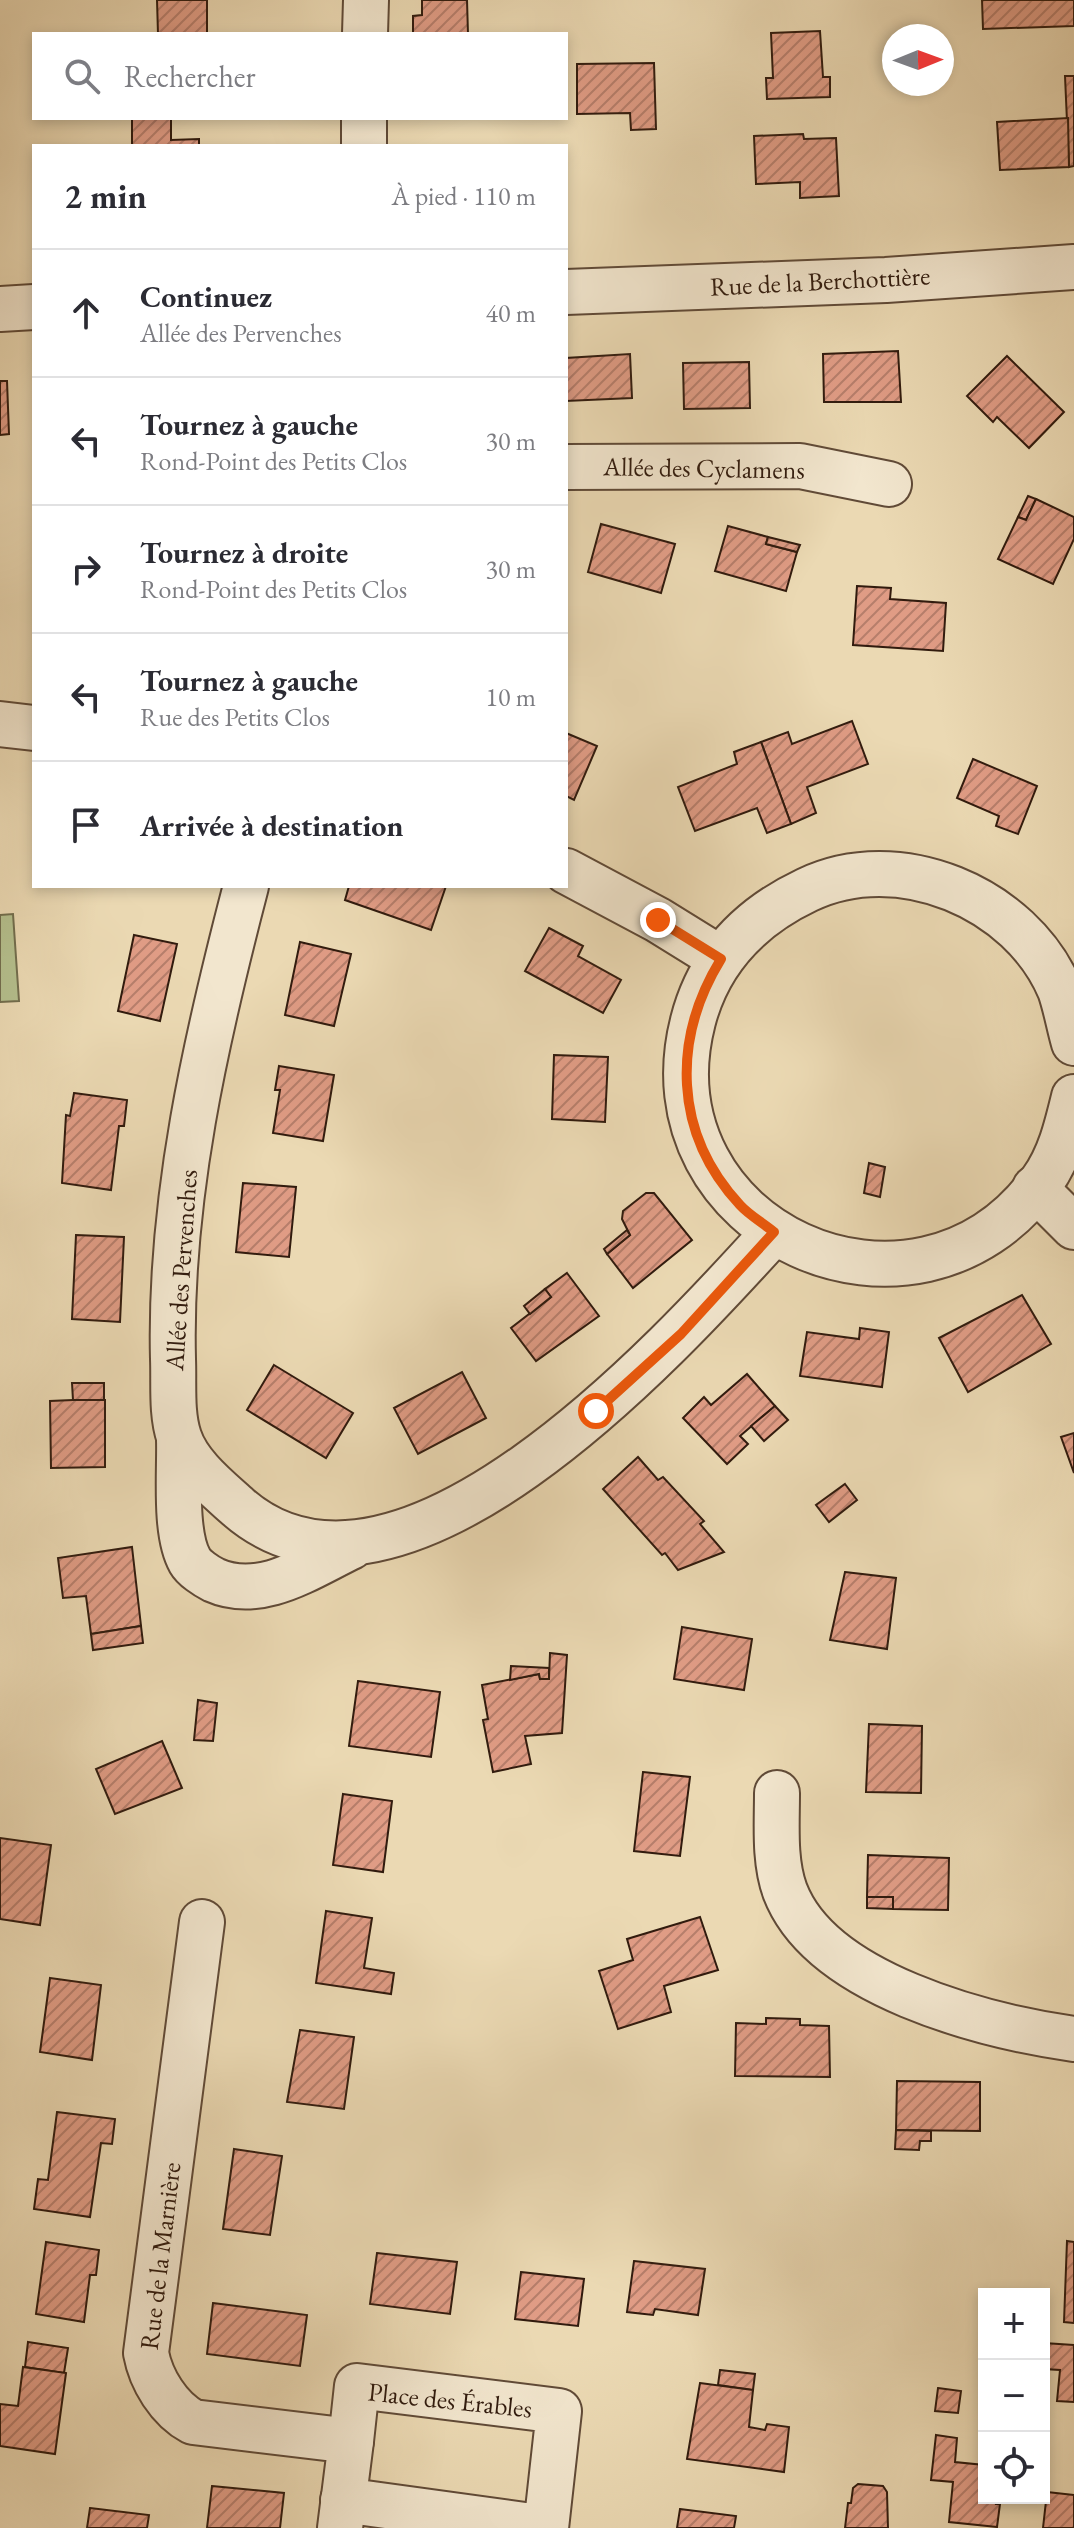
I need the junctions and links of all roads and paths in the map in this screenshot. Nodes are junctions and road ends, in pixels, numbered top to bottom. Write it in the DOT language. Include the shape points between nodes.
graph roads {
  1 [pos="366,0"];
  2 [pos="365,32"];
  3 [pos="364,120"];
  4 [pos="364,144"];
  5 [pos="1074,267"];
  6 [pos="568,292"];
  7 [pos="32,307"];
  8 [pos="0,309"];
  9 [pos="568,467"];
  10 [pos="889,484"];
  11 [pos="0,724"];
  12 [pos="32,728"];
  13 [pos="568,872"];
  14 [pos="246,888"];
  15 [pos="721,959"];
  16 [pos="1074,1043"];
  17 [pos="1074,1097"];
  18 [pos="1035,1188"];
  19 [pos="1074,1227"];
  20 [pos="774,1232"];
  21 [pos="179,1439"];
  22 [pos="358,1544"];
  23 [pos="777,1793"];
  24 [pos="202,1922"];
  25 [pos="1074,2039"];
  26 [pos="351,2441"];
  27 [pos="342,2514"];
  1 -- 2 [label="street"];
  3 -- 4 [label="street"];
  5 -- 6 [label="street, Rue de la Berchottière"];
  7 -- 8 [label="street"];
  9 -- 10 [label="street, Allée des Cyclamens" via="800,466"];
  11 -- 12 [label="street"];
  13 -- 15 [label="street"];
  14 -- 21 [label="street, Allée des Pervenches" via="200,1081 181,1208 172,1322"];
  15 -- 16 [label="street" via="772,906 823,882 879,873 935,881 986,904 1029,942 1060,990"];
  15 -- 20 [label="street" via="701,993 686,1048 689,1105 707,1159 740,1205"];
  17 -- 18 [label="street" via="1064,1138"];
  18 -- 19 [label="street"];
  18 -- 20 [label="street" via="1003,1223 953,1252 896,1265 839,1261"];
  20 -- 22 [label="street, Allée des Pervenches" via="681,1334 520,1470 402,1533"];
  21 -- 22 [label="street, Allée des Pervenches" via="195,1465 251,1518 308,1542"];
  21 -- 22 [label="street" via="182,1526 190,1561 207,1577 228,1586 255,1588"];
  23 -- 25 [label="street" via="777,1847 785,1890 801,1921 829,1949 873,1978 929,2002"];
  24 -- 26 [label="street, Rue de la Marnière" via="146,2353 149,2373 181,2415 193,2422"];
  26 -- 27 [label="street"];
  26 -- 27 [label="street, Place des Érables" via="357,2386 559,2411 546,2528"];
}
